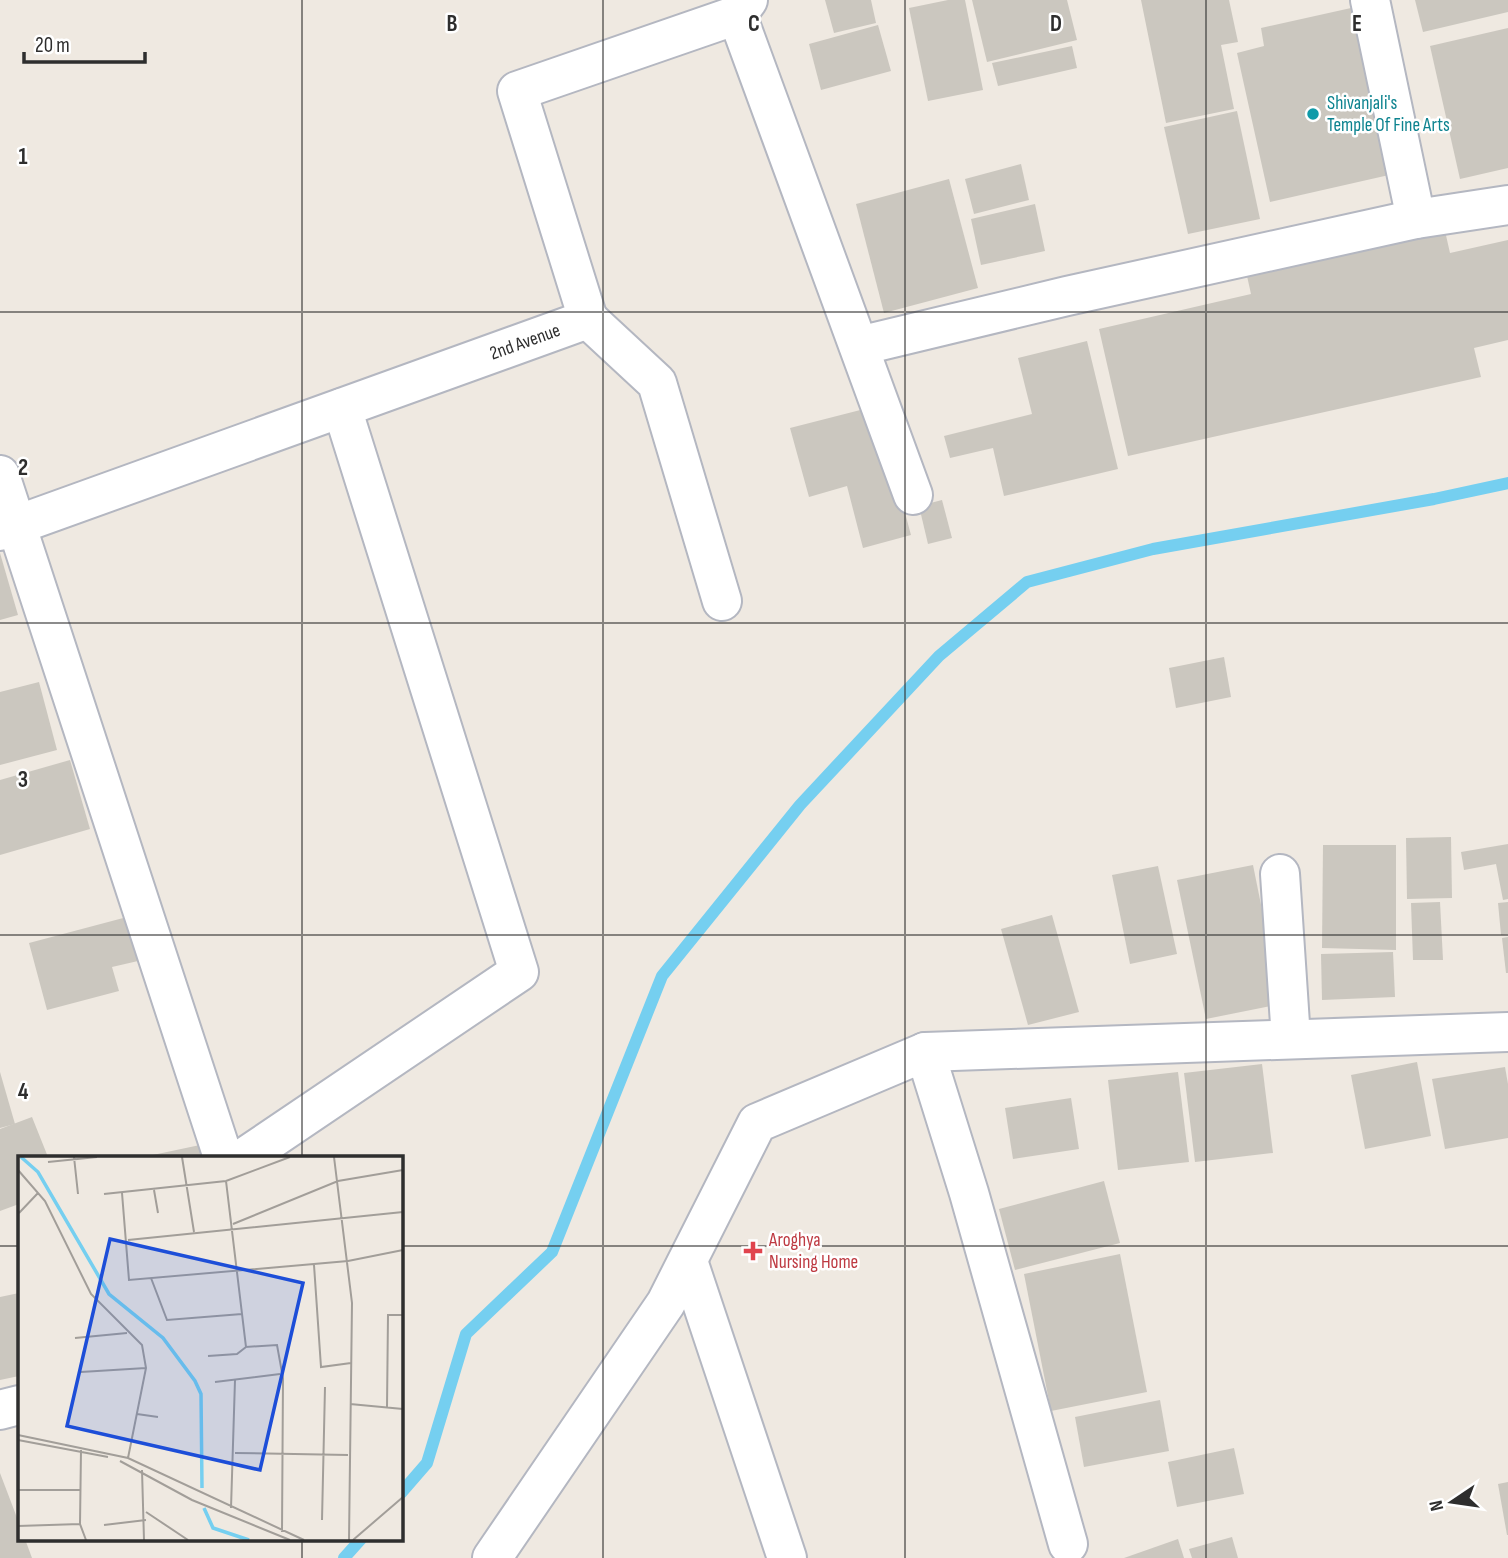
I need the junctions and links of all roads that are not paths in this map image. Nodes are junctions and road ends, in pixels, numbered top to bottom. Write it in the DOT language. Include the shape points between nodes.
graph roads {
  1 [pos="1370,0"];
  2 [pos="743,7"];
  3 [pos="1508,205"];
  4 [pos="1416,219"];
  5 [pos="588,319"];
  6 [pos="859,346"];
  7 [pos="342,408"];
  8 [pos="0,475"];
  9 [pos="913,495"];
  10 [pos="8,528"];
  11 [pos="722,601"];
  12 [pos="1280,874"];
  13 [pos="1508,1032"];
  14 [pos="1291,1040"];
  15 [pos="925,1052"];
  16 [pos="223,1156"];
  17 [pos="246,1156"];
  18 [pos="688,1261"];
  19 [pos="18,1405"];
  20 [pos="0,1410"];
  21 [pos="1068,1544"];
  22 [pos="492,1558"];
  23 [pos="787,1558"];
  1 -- 4 [label="street"];
  2 -- 5 [label="street" via="517,91"];
  2 -- 6 [label="street"];
  3 -- 4 [label="street"];
  4 -- 6 [label="street"];
  5 -- 7 [label="street, 2nd Avenue"];
  5 -- 11 [label="street" via="657,383"];
  6 -- 9 [label="street"];
  7 -- 10 [label="street, 2nd Avenue"];
  7 -- 17 [label="street" via="519,972"];
  8 -- 10 [label="street"];
  10 -- 16 [label="street"];
  12 -- 14 [label="street"];
  13 -- 14 [label="street"];
  14 -- 15 [label="street"];
  15 -- 18 [label="street" via="758,1123"];
  15 -- 21 [label="street"];
  18 -- 22 [label="street" via="666,1303"];
  18 -- 23 [label="street"];
  19 -- 20 [label="street"];
}
